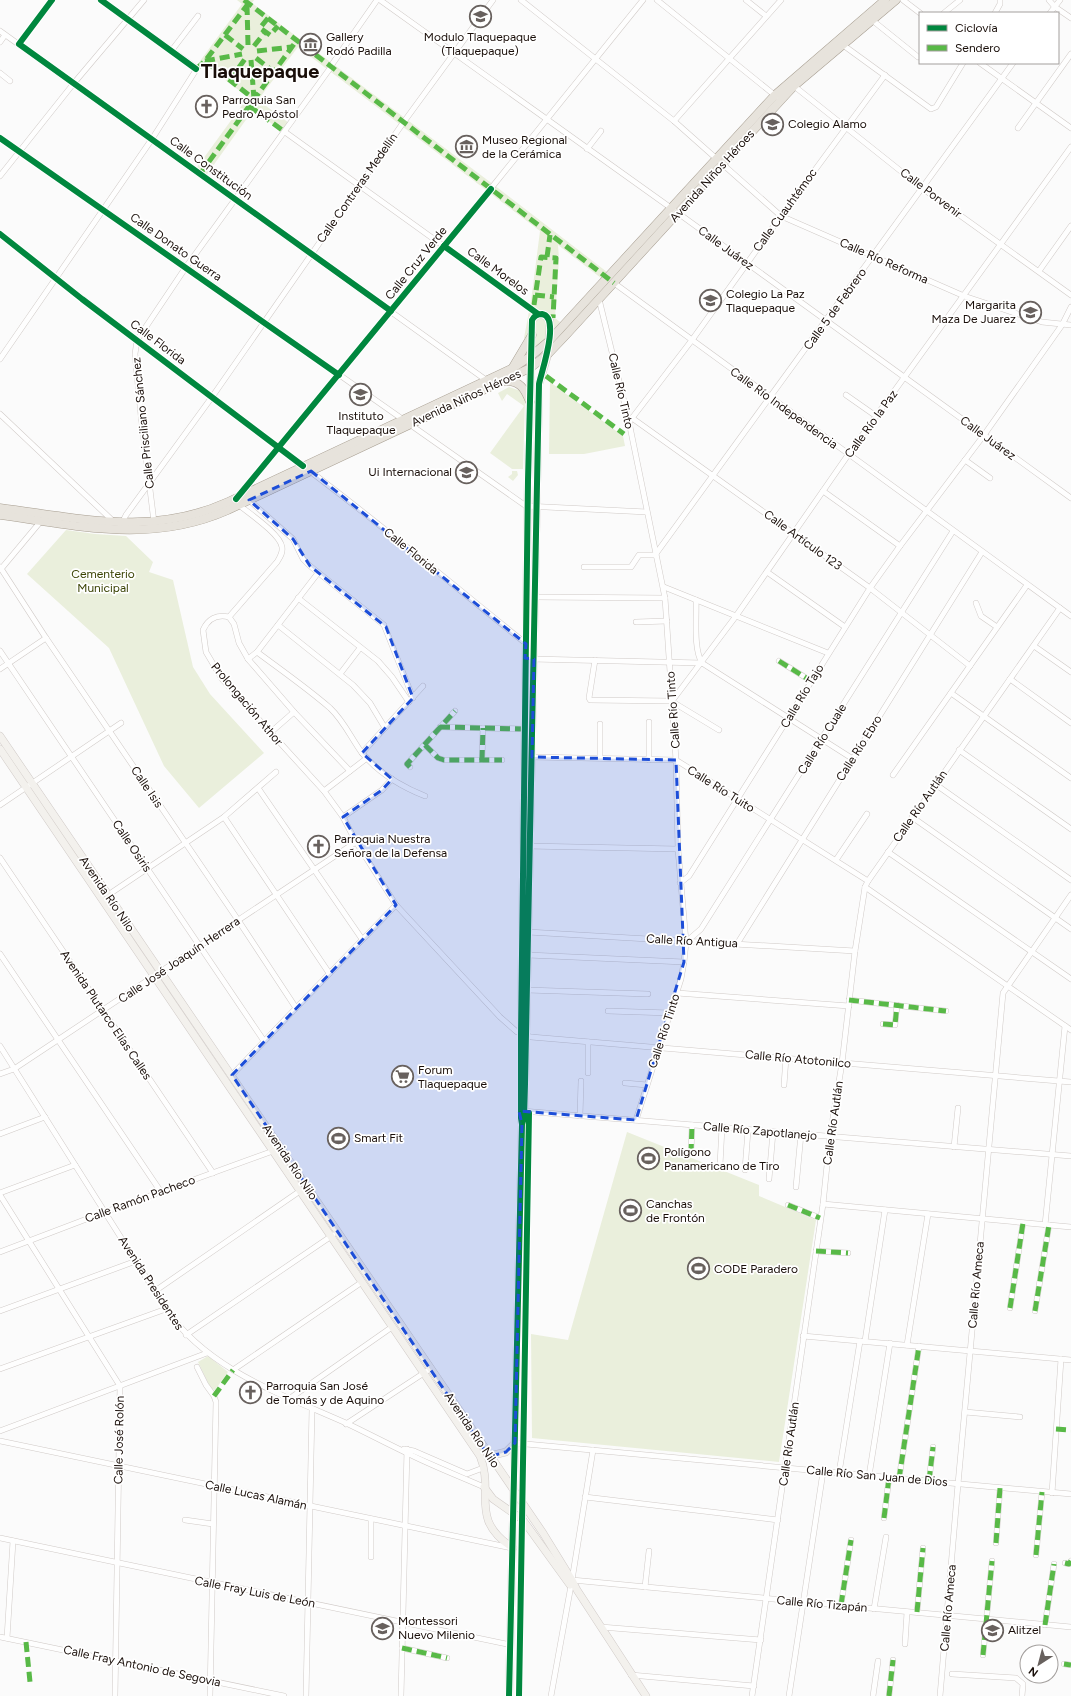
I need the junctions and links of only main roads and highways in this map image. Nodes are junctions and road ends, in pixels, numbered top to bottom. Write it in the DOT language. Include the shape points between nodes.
graph roads {
  1 [pos="885,0"];
  2 [pos="896,0"];
  3 [pos="778,97"];
  4 [pos="675,211"];
  5 [pos="532,335"];
  6 [pos="549,341"];
  7 [pos="548,355"];
  8 [pos="531,356"];
  9 [pos="513,368"];
  10 [pos="530,368"];
  11 [pos="501,382"];
  12 [pos="530,402"];
  13 [pos="406,422"];
  14 [pos="237,502"];
  15 [pos="0,508"];
  16 [pos="0,515"];
  17 [pos="119,527"];
  18 [pos="0,736"];
  19 [pos="0,749"];
  20 [pos="29,785"];
  21 [pos="527,846"];
  22 [pos="158,975"];
  23 [pos="523,1035"];
  24 [pos="334,1234"];
  25 [pos="383,1300"];
  26 [pos="377,1305"];
  27 [pos="427,1371"];
  28 [pos="515,1443"];
  29 [pos="489,1456"];
  30 [pos="484,1487"];
  31 [pos="514,1492"];
  32 [pos="513,1514"];
  33 [pos="513,1548"];
  34 [pos="573,1585"];
  35 [pos="510,1696"];
  36 [pos="646,1696"];
  1 -- 3 [label="main road, Avenida Niños Héroes"];
  2 -- 3 [label="main road, Avenida Niños Héroes"];
  3 -- 4 [label="main road, Avenida Niños Héroes"];
  4 -- 6 [label="main road, Avenida Niños Héroes"];
  4 -- 7 [label="main road, Avenida Niños Héroes"];
  5 -- 6 [label="main road" via="532,320 538,314 547,316 550,321"];
  5 -- 8 [label="main road"];
  5 -- 9 [label="main road"];
  6 -- 7 [label="main road"];
  6 -- 8 [label="main road, Avenida Niños Héroes"];
  7 -- 10 [label="main road, Avenida Niños Héroes"];
  7 -- 21 [label="main road" via="539,384 532,757"];
  8 -- 9 [label="main road, Avenida Niños Héroes"];
  8 -- 10 [label="main road"];
  9 -- 13 [label="main road, Avenida Niños Héroes"];
  10 -- 11 [label="main road, Avenida Niños Héroes"];
  10 -- 12 [label="main road"];
  11 -- 12 [label="main road" via="512,381 519,384"];
  11 -- 13 [label="main road, Avenida Niños Héroes"];
  12 -- 21 [label="main road" via="524,729"];
  13 -- 14 [label="main road, Avenida Niños Héroes" via="303,466"];
  13 -- 14 [label="main road, Avenida Niños Héroes" via="311,471 249,500"];
  14 -- 17 [label="main road, Avenida Niños Héroes" via="154,526"];
  15 -- 17 [label="main road, Avenida Niños Héroes"];
  16 -- 17 [label="main road, Avenida Niños Héroes"];
  18 -- 20 [label="main road, Avenida Río Nilo"];
  19 -- 20 [label="main road, Avenida Río Nilo"];
  20 -- 22 [label="main road, Avenida Río Nilo"];
  20 -- 22 [label="main road, Avenida Río Nilo" via="108,895"];
  21 -- 23 [label="main road"];
  21 -- 23 [label="main road" via="528,955"];
  22 -- 24 [label="main road, Avenida Río Nilo" via="300,1191"];
  22 -- 24 [label="main road, Avenida Río Nilo" via="232,1075"];
  23 -- 28 [label="main road"];
  24 -- 25 [label="main road, Avenida Río Nilo"];
  24 -- 26 [label="main road, Avenida Río Nilo"];
  25 -- 26 [label="main road"];
  25 -- 27 [label="main road, Avenida Río Nilo"];
  26 -- 27 [label="main road, Avenida Río Nilo"];
  27 -- 29 [label="main road, Avenida Río Nilo"];
  27 -- 30 [label="main road, Avenida Río Nilo" via="480,1456"];
  28 -- 29 [label="main road" via="506,1452"];
  28 -- 31 [label="main road"];
  29 -- 31 [label="main road, Avenida Río Nilo"];
  30 -- 32 [label="main road, Avenida Río Nilo" via="493,1499"];
  30 -- 33 [label="main road" via="485,1507 490,1525 498,1537"];
  31 -- 32 [label="main road"];
  31 -- 34 [label="main road, Avenida Río Nilo" via="543,1533"];
  32 -- 33 [label="main road"];
  32 -- 34 [label="main road, Avenida Río Nilo" via="526,1524"];
  33 -- 35 [label="main road"];
  34 -- 36 [label="main road, Avenida Río Nilo"];
}
